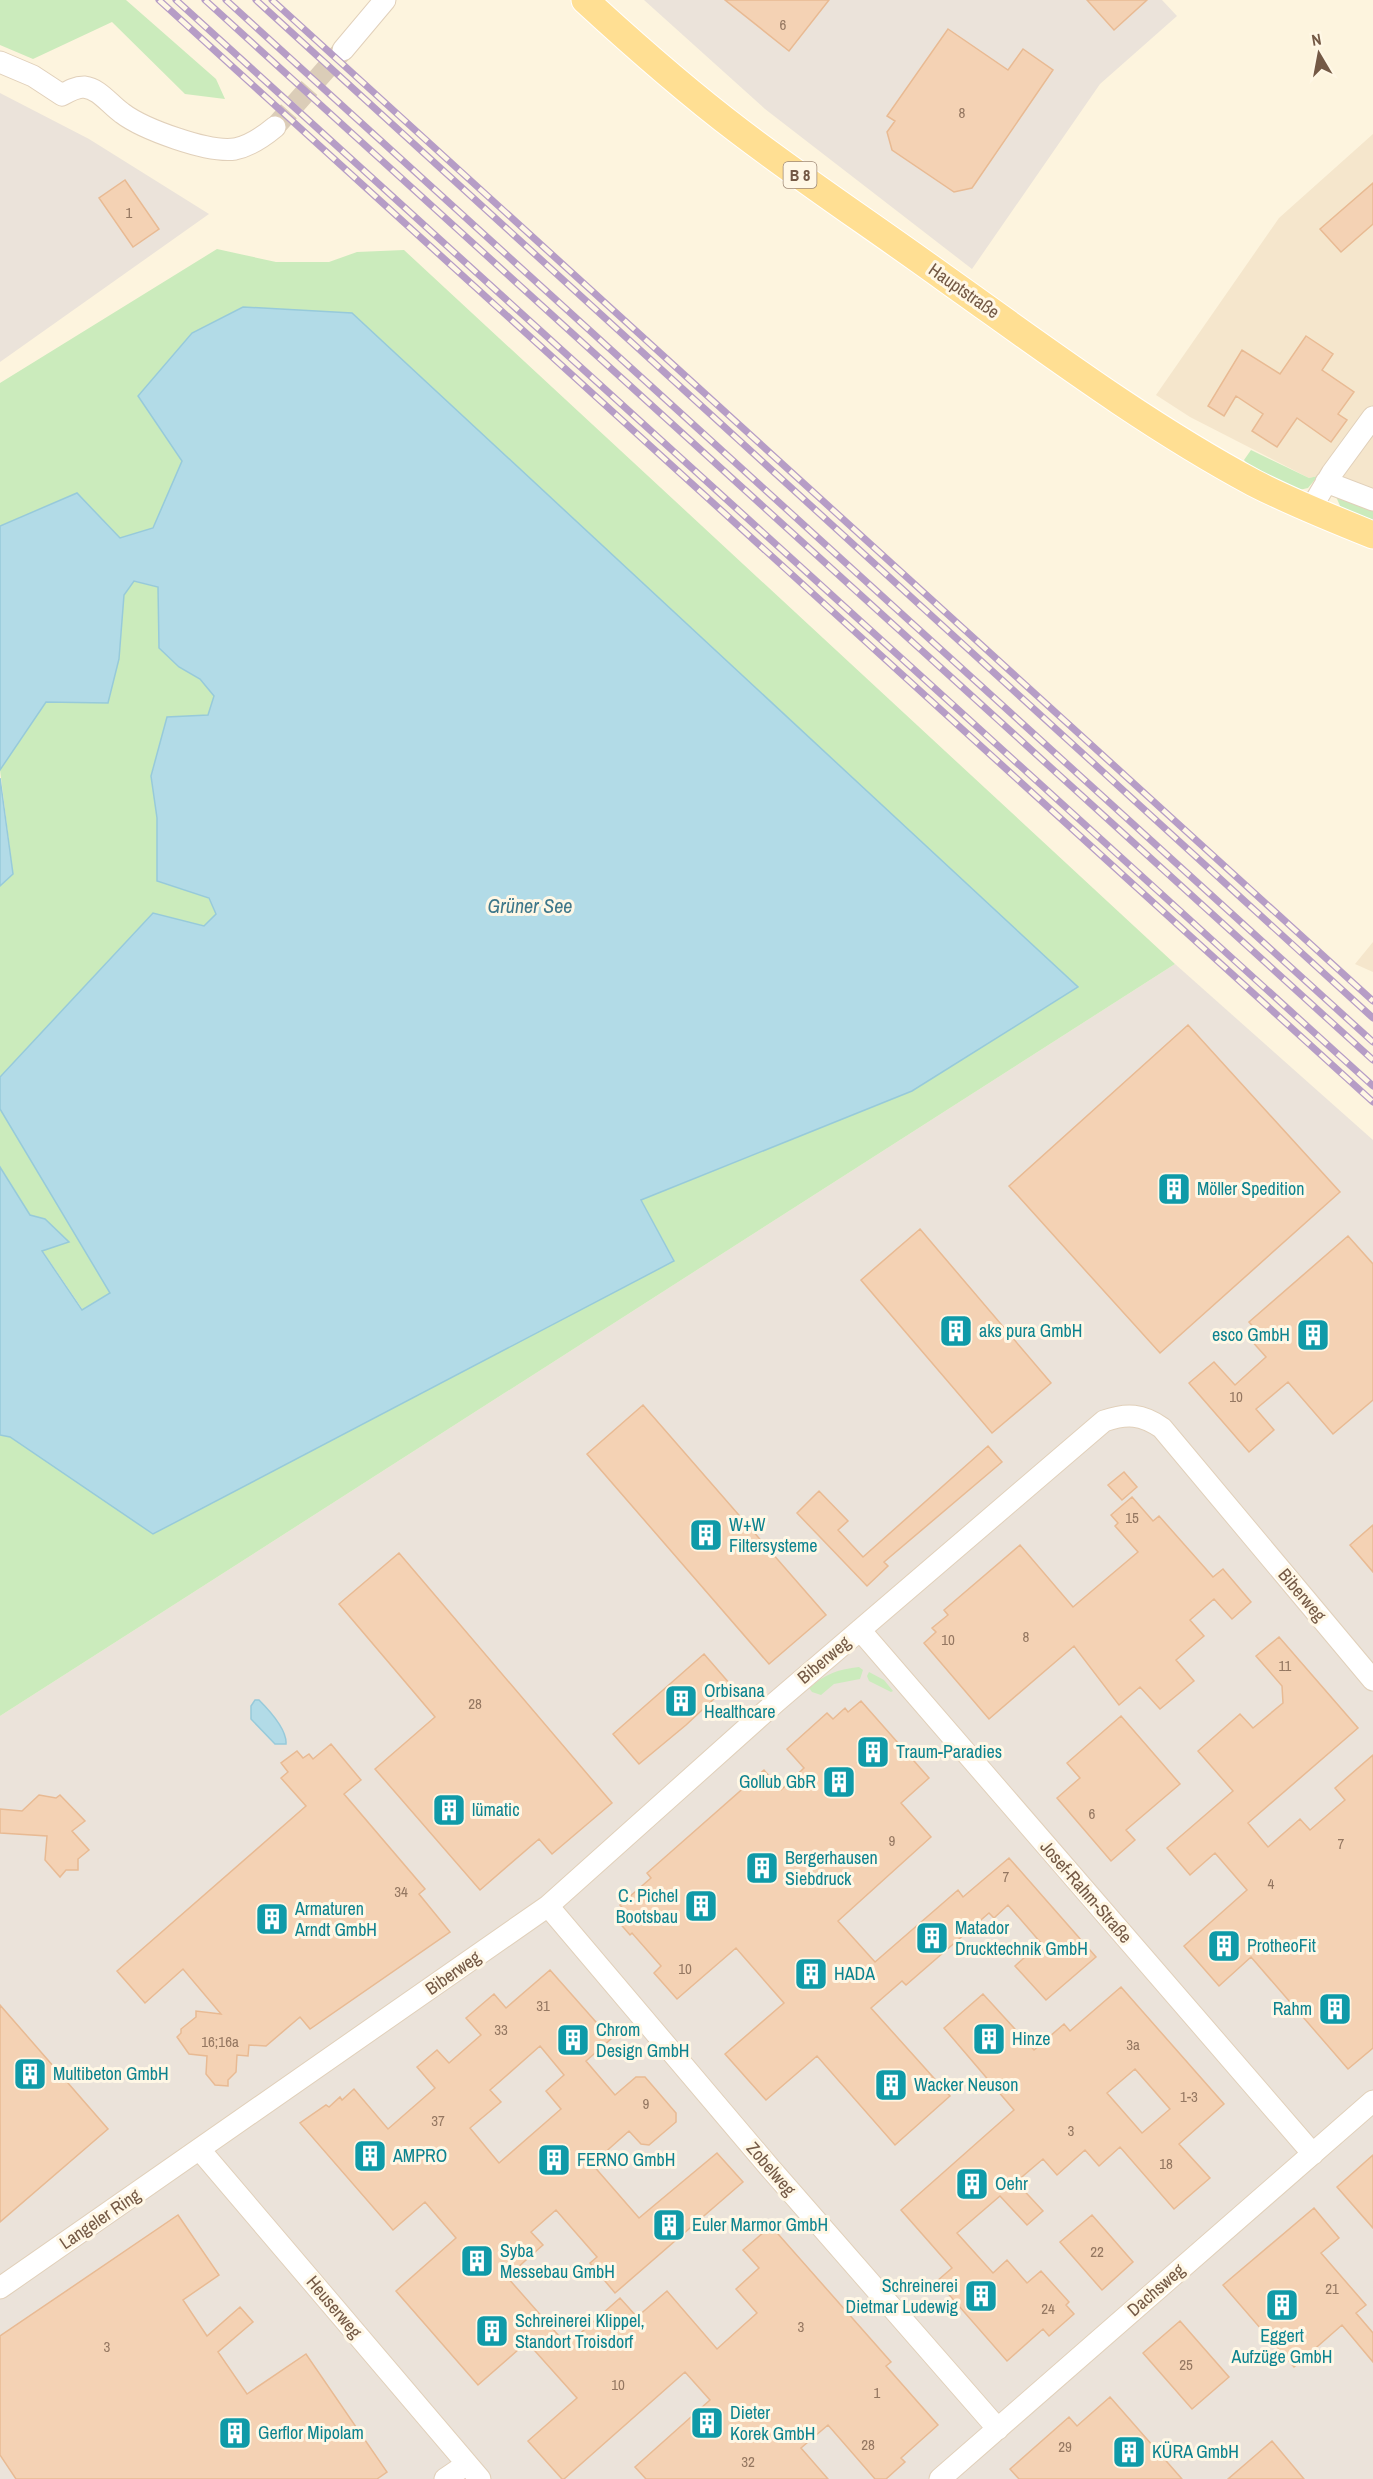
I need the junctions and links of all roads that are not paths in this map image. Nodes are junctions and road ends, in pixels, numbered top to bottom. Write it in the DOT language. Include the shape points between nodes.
graph roads {
  1 [pos="385,0"];
  2 [pos="585,0"];
  3 [pos="343,50"];
  4 [pos="0,62"];
  5 [pos="275,128"];
  6 [pos="1373,417"];
  7 [pos="1326,483"];
  8 [pos="1373,500"];
  9 [pos="1310,510"];
  10 [pos="1373,535"];
  11 [pos="860,1630"];
  12 [pos="1373,1680"];
  13 [pos="548,1906"];
  14 [pos="1373,2101"];
  15 [pos="200,2150"];
  16 [pos="1313,2154"];
  17 [pos="0,2288"];
  18 [pos="998,2428"];
  19 [pos="474,2472"];
  20 [pos="446,2479"];
  21 [pos="940,2479"];
  1 -- 3 [label="street"];
  2 -- 9 [label="main road, Hauptstraße / B 8" via="639,50 738,130 984,306 1180,439"];
  4 -- 5 [label="street" via="62,94 84,87 99,92 124,114 194,144 235,149 257,141"];
  6 -- 7 [label="street"];
  7 -- 8 [label="street"];
  7 -- 9 [label="street"];
  9 -- 10 [label="main road, Hauptstraße / B 8"];
  11 -- 12 [label="street, Biberweg" via="1104,1421 1134,1415 1161,1428"];
  11 -- 13 [label="street, Biberweg" via="661,1802"];
  11 -- 16 [label="street, Josef-Rahm-Straße"];
  13 -- 15 [label="street, Biberweg"];
  13 -- 18 [label="street, Zobelweg"];
  14 -- 16 [label="street, Dachsweg"];
  15 -- 17 [label="street, Langeler Ring"];
  15 -- 19 [label="street, Heuserweg"];
  16 -- 18 [label="street, Dachsweg"];
  18 -- 21 [label="street, Dachsweg"];
  19 -- 20 [label="street, Heuserweg"];
}
